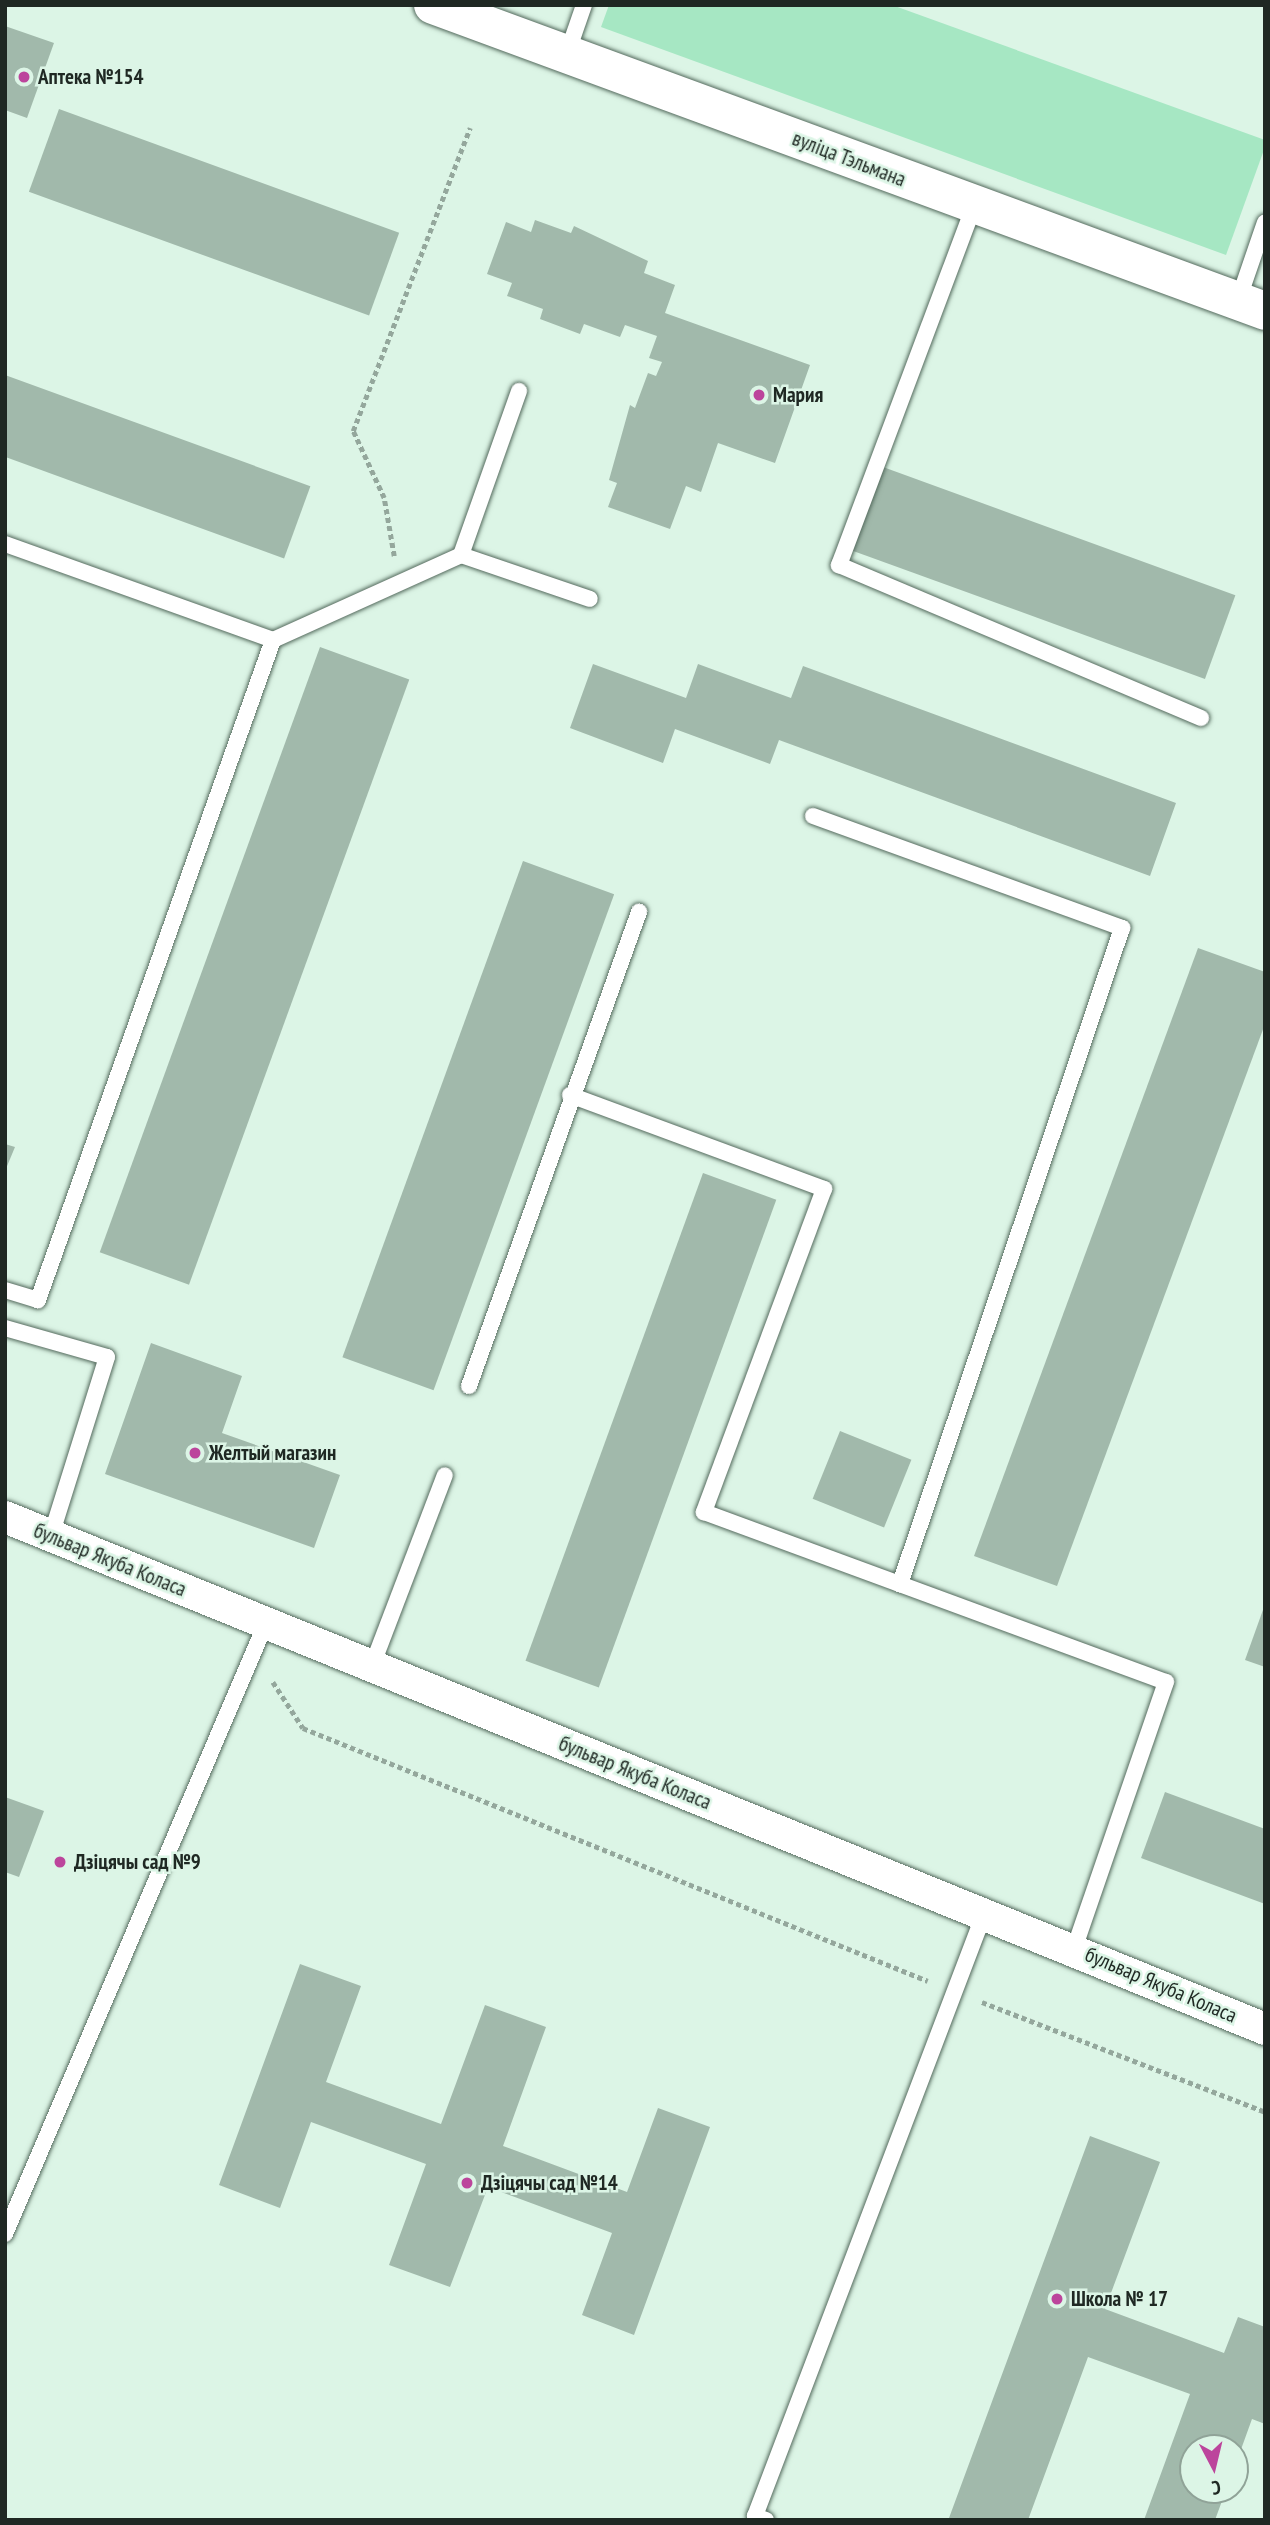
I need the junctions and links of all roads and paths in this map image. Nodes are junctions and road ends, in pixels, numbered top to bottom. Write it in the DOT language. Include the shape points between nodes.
graph roads {
  1 [pos="433,5"];
  2 [pos="584,5"];
  3 [pos="567,54"];
  4 [pos="470,128"];
  5 [pos="974,206"];
  6 [pos="1265,222"];
  7 [pos="1251,306"];
  8 [pos="519,391"];
  9 [pos="5,544"];
  10 [pos="461,555"];
  11 [pos="399,583"];
  12 [pos="590,599"];
  13 [pos="273,640"];
  14 [pos="1200,718"];
  15 [pos="813,816"];
  16 [pos="639,912"];
  17 [pos="570,1095"];
  18 [pos="5,1290"];
  19 [pos="5,1328"];
  20 [pos="470,1386"];
  21 [pos="445,1475"];
  22 [pos="5,1517"];
  23 [pos="51,1536"];
  24 [pos="900,1584"];
  25 [pos="266,1623"];
  26 [pos="254,1652"];
  27 [pos="372,1666"];
  28 [pos="984,1914"];
  29 [pos="1074,1949"];
  30 [pos="955,1992"];
  31 [pos="1265,2029"];
  32 [pos="1265,2112"];
  33 [pos="5,2234"];
  34 [pos="766,2520"];
  1 -- 3 [label="main road, вуліца Тэльмана"];
  2 -- 3 [label="lane"];
  3 -- 5 [label="main road, вуліца Тэльмана"];
  4 -- 11 [label="path" via="353,431 384,498"];
  5 -- 7 [label="main road, вуліца Тэльмана"];
  5 -- 14 [label="lane" via="839,565"];
  6 -- 7 [label="lane"];
  8 -- 10 [label="lane"];
  9 -- 13 [label="lane"];
  10 -- 11 [label="lane"];
  10 -- 12 [label="lane"];
  11 -- 13 [label="lane"];
  13 -- 18 [label="lane" via="38,1300"];
  15 -- 24 [label="lane" via="1122,928"];
  16 -- 17 [label="lane"];
  17 -- 20 [label="lane"];
  17 -- 24 [label="lane" via="824,1189 704,1512"];
  19 -- 23 [label="lane" via="107,1357"];
  21 -- 27 [label="lane"];
  22 -- 23 [label="street, бульвар Якуба Коласа"];
  23 -- 25 [label="street, бульвар Якуба Коласа"];
  24 -- 29 [label="lane" via="1166,1682"];
  25 -- 26 [label="lane"];
  25 -- 27 [label="street, бульвар Якуба Коласа"];
  26 -- 30 [label="path" via="303,1728"];
  26 -- 33 [label="lane"];
  27 -- 28 [label="street, бульвар Якуба Коласа"];
  28 -- 29 [label="street, бульвар Якуба Коласа"];
  28 -- 30 [label="lane"];
  29 -- 31 [label="street, бульвар Якуба Коласа"];
  30 -- 32 [label="path"];
  30 -- 34 [label="lane" via="755,2516"];
}
